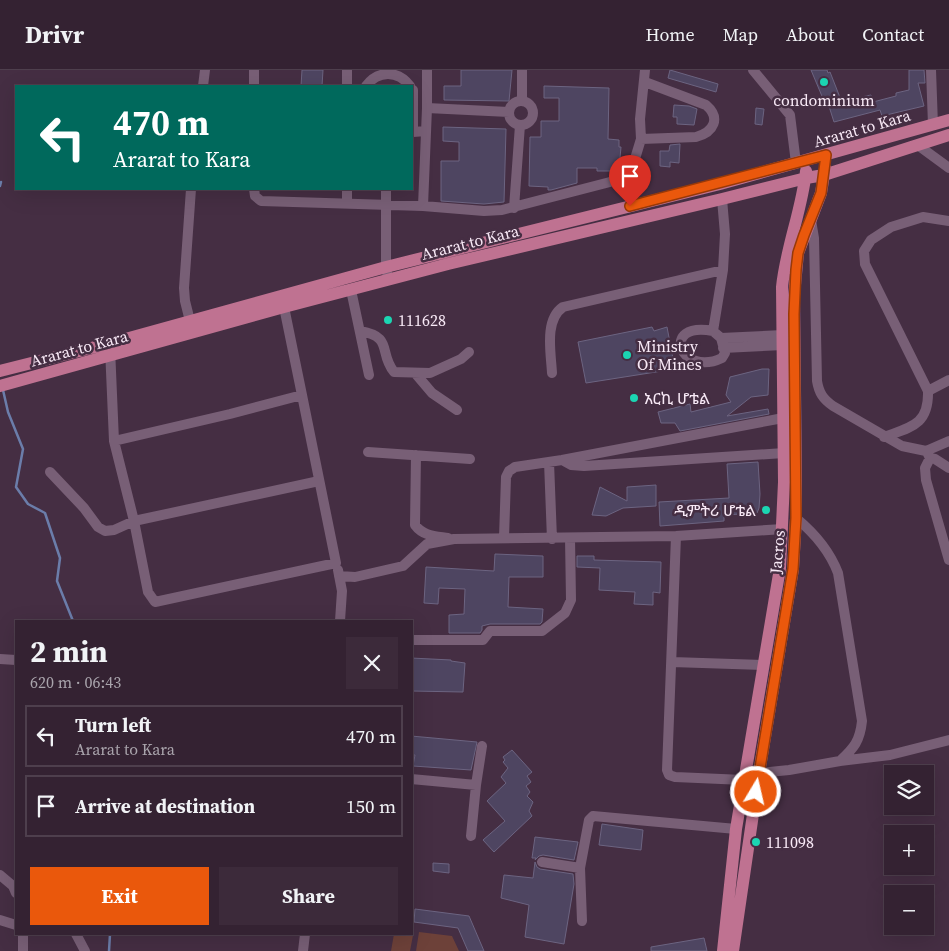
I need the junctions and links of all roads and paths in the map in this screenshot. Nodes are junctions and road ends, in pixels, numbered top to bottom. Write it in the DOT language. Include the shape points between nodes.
graph roads {
  1 [pos="205,70"];
  2 [pos="254,70"];
  3 [pos="347,70"];
  4 [pos="427,70"];
  5 [pos="522,70"];
  6 [pos="645,70"];
  7 [pos="753,70"];
  8 [pos="931,70"];
  9 [pos="644,82"];
  10 [pos="203,85"];
  11 [pos="254,85"];
  12 [pos="347,85"];
  13 [pos="367,85"];
  14 [pos="409,85"];
  15 [pos="413,88"];
  16 [pos="427,88"];
  17 [pos="522,101"];
  18 [pos="427,108"];
  19 [pos="509,112"];
  20 [pos="949,120"];
  21 [pos="520,125"];
  22 [pos="933,125"];
  23 [pos="426,131"];
  24 [pos="413,133"];
  25 [pos="949,135"];
  26 [pos="641,139"];
  27 [pos="919,146"];
  28 [pos="826,155"];
  29 [pos="802,161"];
  30 [pos="949,168"];
  31 [pos="824,175"];
  32 [pos="806,178"];
  33 [pos="192,190"];
  34 [pos="254,190"];
  35 [pos="347,190"];
  36 [pos="386,190"];
  37 [pos="722,199"];
  38 [pos="347,203"];
  39 [pos="386,204"];
  40 [pos="423,206"];
  41 [pos="514,208"];
  42 [pos="811,220"];
  43 [pos="949,221"];
  44 [pos="386,266"];
  45 [pos="723,270"];
  46 [pos="389,280"];
  47 [pos="350,290"];
  48 [pos="284,307"];
  49 [pos="190,321"];
  50 [pos="360,331"];
  51 [pos="783,340"];
  52 [pos="111,343"];
  53 [pos="469,352"];
  54 [pos="110,356"];
  55 [pos="6,370"];
  56 [pos="415,373"];
  57 [pos="552,373"];
  58 [pos="369,375"];
  59 [pos="949,380"];
  60 [pos="0,386"];
  61 [pos="928,391"];
  62 [pos="302,395"];
  63 [pos="457,410"];
  64 [pos="782,418"];
  65 [pos="884,437"];
  66 [pos="114,441"];
  67 [pos="949,441"];
  68 [pos="655,442"];
  69 [pos="368,452"];
  70 [pos="784,453"];
  71 [pos="928,454"];
  72 [pos="416,455"];
  73 [pos="470,459"];
  74 [pos="562,460"];
  75 [pos="658,461"];
  76 [pos="549,462"];
  77 [pos="949,468"];
  78 [pos="50,472"];
  79 [pos="319,481"];
  80 [pos="796,518"];
  81 [pos="134,521"];
  82 [pos="783,529"];
  83 [pos="676,536"];
  84 [pos="504,538"];
  85 [pos="570,538"];
  86 [pos="552,539"];
  87 [pos="454,540"];
  88 [pos="949,560"];
  89 [pos="336,563"];
  90 [pos="786,569"];
  91 [pos="339,576"];
  92 [pos="340,620"];
  93 [pos="413,640"];
  94 [pos="0,659"];
  95 [pos="15,660"];
  96 [pos="672,662"];
  97 [pos="763,665"];
  98 [pos="949,740"];
  99 [pos="482,746"];
  100 [pos="840,761"];
  101 [pos="760,773"];
  102 [pos="413,779"];
  103 [pos="744,780"];
  104 [pos="476,785"];
  105 [pos="736,829"];
  106 [pos="471,836"];
  107 [pos="542,862"];
  108 [pos="580,868"];
  109 [pos="0,875"];
  110 [pos="15,891"];
  111 [pos="0,920"];
  112 [pos="582,921"];
  113 [pos="15,925"];
  114 [pos="23,935"];
  115 [pos="77,935"];
  116 [pos="305,935"];
  117 [pos="22,951"];
  118 [pos="85,951"];
  119 [pos="303,951"];
  120 [pos="723,951"];
  121 [pos="733,951"];
  1 -- 10 [label="street"];
  2 -- 11 [label="street"];
  3 -- 12 [label="street"];
  4 -- 16 [label="street"];
  5 -- 17 [label="street"];
  6 -- 9 [label="street"];
  7 -- 29 [label="street" via="790,115"];
  8 -- 22 [label="street"];
  9 -- 26 [label="street"];
  9 -- 26 [label="street" via="706,105 714,118 711,130 705,135"];
  13 -- 14 [label="street" via="378,74 387,72 397,74"];
  15 -- 16 [label="street"];
  16 -- 18 [label="street"];
  17 -- 19 [label="street" via="511,106"];
  17 -- 21 [label="street" via="528,103 533,114 531,120"];
  18 -- 19 [label="street"];
  18 -- 23 [label="street"];
  19 -- 21 [label="street" via="514,123"];
  20 -- 22 [label="main road, Ararat to Kara"];
  21 -- 41 [label="street"];
  22 -- 28 [label="main road, Ararat to Kara"];
  23 -- 24 [label="street"];
  23 -- 40 [label="street"];
  25 -- 27 [label="main road, Ararat to Kara"];
  26 -- 41 [label="street" via="634,162 626,173 610,182"];
  27 -- 30 [label="street"];
  27 -- 31 [label="main road, Ararat to Kara"];
  28 -- 29 [label="main road, Ararat to Kara"];
  28 -- 31 [label="main road, Jacros"];
  29 -- 32 [label="main road, Jacros"];
  29 -- 44 [label="main road, Ararat to Kara"];
  31 -- 32 [label="main road, Ararat to Kara"];
  31 -- 42 [label="main road, Jacros"];
  32 -- 37 [label="main road, Ararat to Kara"];
  32 -- 51 [label="main road, Jacros" via="784,266"];
  33 -- 49 [label="street" via="184,288"];
  34 -- 38 [label="street" via="261,201"];
  35 -- 38 [label="street"];
  36 -- 39 [label="street"];
  37 -- 45 [label="street" via="725,234"];
  37 -- 46 [label="main road, Ararat to Kara"];
  38 -- 39 [label="street"];
  39 -- 40 [label="street"];
  39 -- 44 [label="street"];
  40 -- 41 [label="street" via="484,211"];
  42 -- 65 [label="street" via="819,392 833,406"];
  42 -- 80 [label="main road, Jacros" via="798,253 794,296"];
  43 -- 61 [label="street" via="923,217 891,227 870,240 864,251 865,264"];
  44 -- 46 [label="street"];
  44 -- 49 [label="main road, Ararat to Kara"];
  45 -- 51 [label="street" via="719,339"];
  45 -- 57 [label="street" via="556,311 550,340"];
  46 -- 47 [label="main road, Ararat to Kara"];
  47 -- 48 [label="main road, Ararat to Kara"];
  47 -- 50 [label="street"];
  48 -- 54 [label="main road, Ararat to Kara"];
  48 -- 62 [label="street"];
  49 -- 52 [label="main road, Ararat to Kara"];
  50 -- 56 [label="street" via="380,339 394,372"];
  50 -- 58 [label="street"];
  51 -- 64 [label="main road, Jacros"];
  52 -- 54 [label="street"];
  52 -- 55 [label="main road, Ararat to Kara"];
  53 -- 56 [label="street" via="430,373"];
  54 -- 60 [label="main road, Ararat to Kara"];
  54 -- 66 [label="street"];
  56 -- 63 [label="street" via="432,393"];
  59 -- 61 [label="street"];
  61 -- 65 [label="street" via="924,417 915,426"];
  62 -- 66 [label="street"];
  62 -- 79 [label="street"];
  64 -- 68 [label="street"];
  64 -- 70 [label="main road, Jacros"];
  65 -- 71 [label="street"];
  66 -- 81 [label="street"];
  67 -- 71 [label="street"];
  68 -- 74 [label="street"];
  68 -- 75 [label="street"];
  69 -- 72 [label="street"];
  70 -- 75 [label="street"];
  70 -- 82 [label="main road, Jacros"];
  71 -- 77 [label="street"];
  71 -- 88 [label="street" via="926,480"];
  72 -- 73 [label="street"];
  72 -- 87 [label="street" via="415,525 426,534"];
  74 -- 75 [label="street" via="584,466"];
  74 -- 76 [label="street"];
  76 -- 84 [label="street" via="509,470"];
  76 -- 86 [label="street"];
  78 -- 81 [label="street" via="105,531"];
  79 -- 81 [label="street"];
  79 -- 89 [label="street"];
  80 -- 90 [label="main road, Jacros"];
  80 -- 100 [label="street" via="811,531 838,573 862,722 861,736"];
  81 -- 89 [label="street" via="148,592 155,602"];
  82 -- 83 [label="street"];
  82 -- 90 [label="main road, Jacros"];
  83 -- 85 [label="street"];
  83 -- 96 [label="street"];
  84 -- 86 [label="street"];
  84 -- 87 [label="street"];
  85 -- 86 [label="street"];
  85 -- 93 [label="street" via="571,600 565,613 542,631 490,631 483,640"];
  87 -- 91 [label="street" via="427,544 403,566 355,577"];
  89 -- 91 [label="street"];
  90 -- 97 [label="main road, Jacros"];
  90 -- 101 [label="main road, Jacros"];
  91 -- 92 [label="street" via="342,591"];
  94 -- 95 [label="street"];
  96 -- 97 [label="street"];
  96 -- 103 [label="street" via="669,775"];
  97 -- 103 [label="main road, Jacros"];
  98 -- 100 [label="street" via="890,755"];
  99 -- 104 [label="street"];
  100 -- 101 [label="street"];
  101 -- 121 [label="main road, Jacros"];
  102 -- 104 [label="street"];
  103 -- 105 [label="main road, Jacros"];
  104 -- 106 [label="street"];
  105 -- 108 [label="street" via="593,816 589,820"];
  105 -- 120 [label="main road, Jacros"];
  107 -- 108 [label="street"];
  108 -- 112 [label="street"];
  109 -- 110 [label="street"];
  111 -- 113 [label="street"];
  114 -- 117 [label="street"];
  115 -- 118 [label="street"];
  116 -- 119 [label="street"];
}
